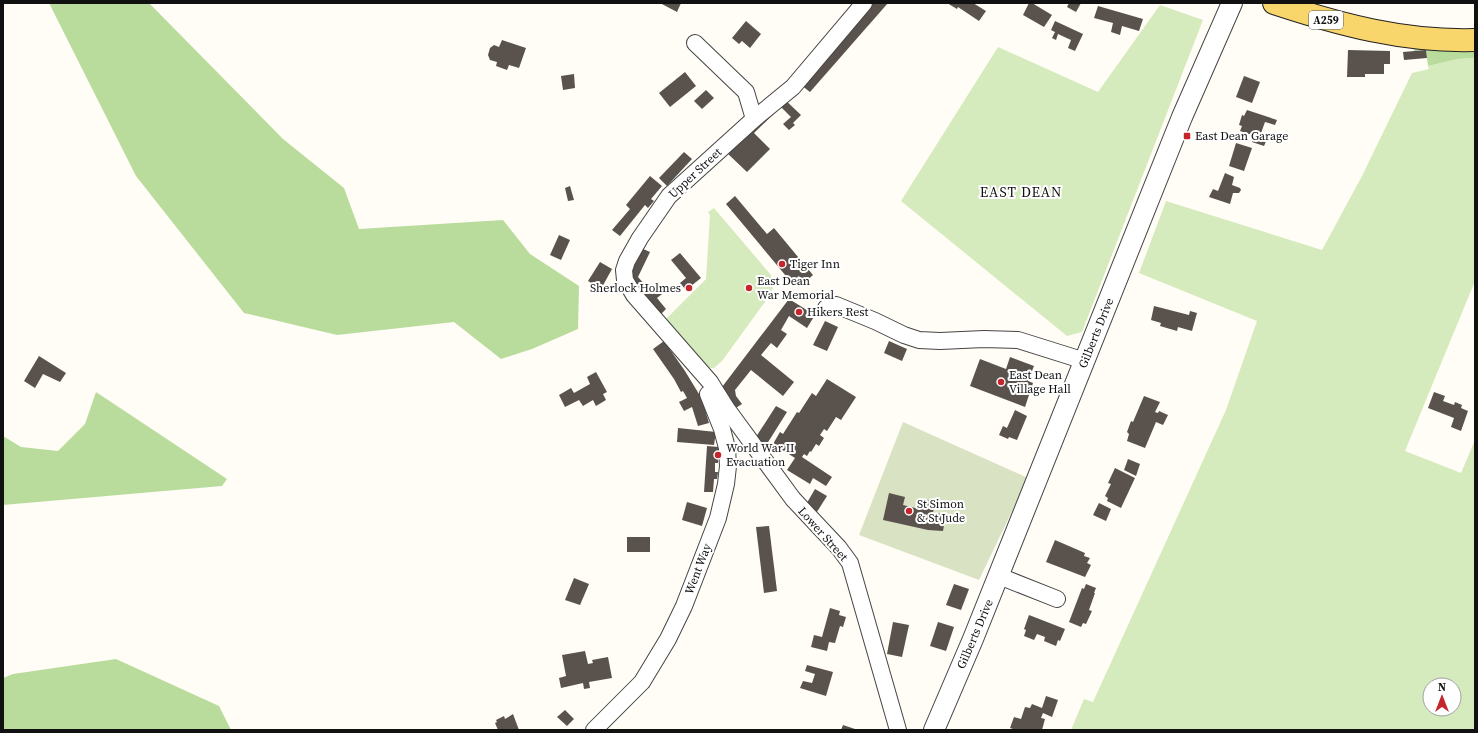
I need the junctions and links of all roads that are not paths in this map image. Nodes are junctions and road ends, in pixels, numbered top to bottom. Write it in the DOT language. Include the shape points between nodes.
graph roads {
  1 [pos="864,3"];
  2 [pos="1232,3"];
  3 [pos="1274,3"];
  4 [pos="1475,40"];
  5 [pos="695,43"];
  6 [pos="754,119"];
  7 [pos="826,308"];
  8 [pos="1085,361"];
  9 [pos="710,382"];
  10 [pos="999,576"];
  11 [pos="1057,599"];
  12 [pos="594,730"];
  13 [pos="898,730"];
  14 [pos="934,730"];
  1 -- 6 [label="street, Upper Street" via="793,86"];
  2 -- 8 [label="street, Gilberts Drive" via="1182,117"];
  3 -- 4 [label="main road, A259" via="1379,33 1417,38"];
  5 -- 6 [label="street" via="746,92"];
  6 -- 9 [label="street, Upper Street" via="669,196 640,238 624,270 625,280 634,295"];
  7 -- 8 [label="street" via="836,305 919,340 1018,340"];
  8 -- 10 [label="street, Gilberts Drive"];
  9 -- 12 [label="street, Went Way" via="708,393 727,448 726,484 718,518 684,606 668,639 642,682"];
  9 -- 13 [label="street, Lower Street" via="793,499 850,563"];
  10 -- 11 [label="street"];
  10 -- 14 [label="street, Gilberts Drive"];
}
